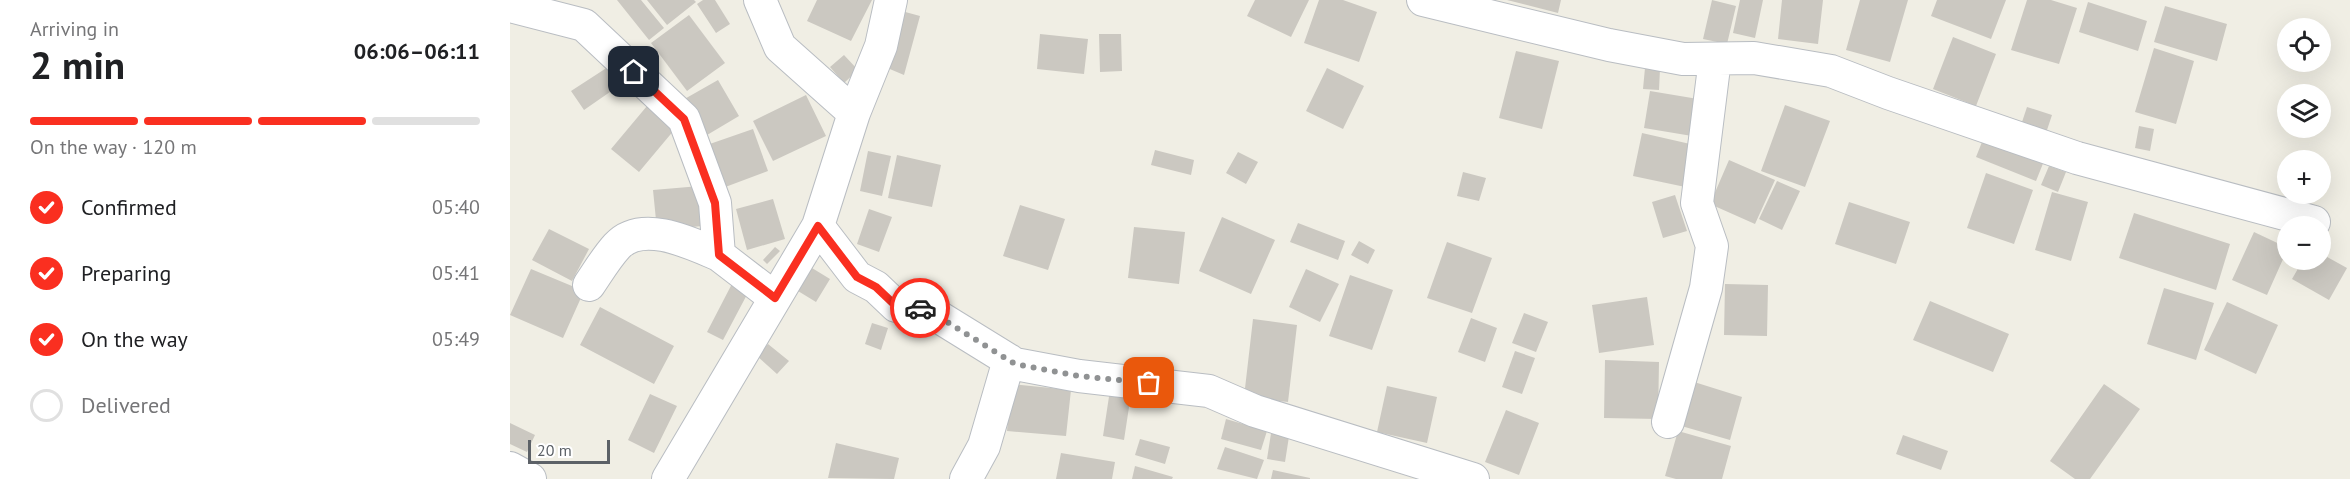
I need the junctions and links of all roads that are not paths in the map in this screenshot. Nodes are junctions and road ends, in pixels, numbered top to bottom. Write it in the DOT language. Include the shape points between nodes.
graph roads {
  1 [pos="760,0"];
  2 [pos="891,0"];
  3 [pos="1423,0"];
  4 [pos="510,6"];
  5 [pos="1715,59"];
  6 [pos="854,113"];
  7 [pos="2292,216"];
  8 [pos="818,226"];
  9 [pos="719,255"];
  10 [pos="589,285"];
  11 [pos="775,298"];
  12 [pos="1009,360"];
  13 [pos="1668,422"];
  14 [pos="510,468"];
  15 [pos="530,479"];
  16 [pos="668,479"];
  17 [pos="966,479"];
  18 [pos="1473,479"];
  1 -- 6 [label="street" via="780,47"];
  2 -- 6 [label="street" via="881,46"];
  3 -- 5 [label="street" via="1609,45 1683,59"];
  4 -- 9 [label="street" via="584,25 684,119 715,203"];
  5 -- 7 [label="street" via="1754,58 1831,70 2077,158"];
  5 -- 13 [label="street" via="1696,203 1712,246 1706,288"];
  6 -- 8 [label="street"];
  8 -- 11 [label="street"];
  8 -- 12 [label="street" via="857,277 876,287 896,306 926,309"];
  9 -- 10 [label="street" via="682,240 642,233 618,244"];
  9 -- 11 [label="street"];
  11 -- 16 [label="street"];
  12 -- 17 [label="street" via="984,446"];
  12 -- 18 [label="street" via="1078,376 1209,391 1255,411"];
  14 -- 15 [label="street"];
}
